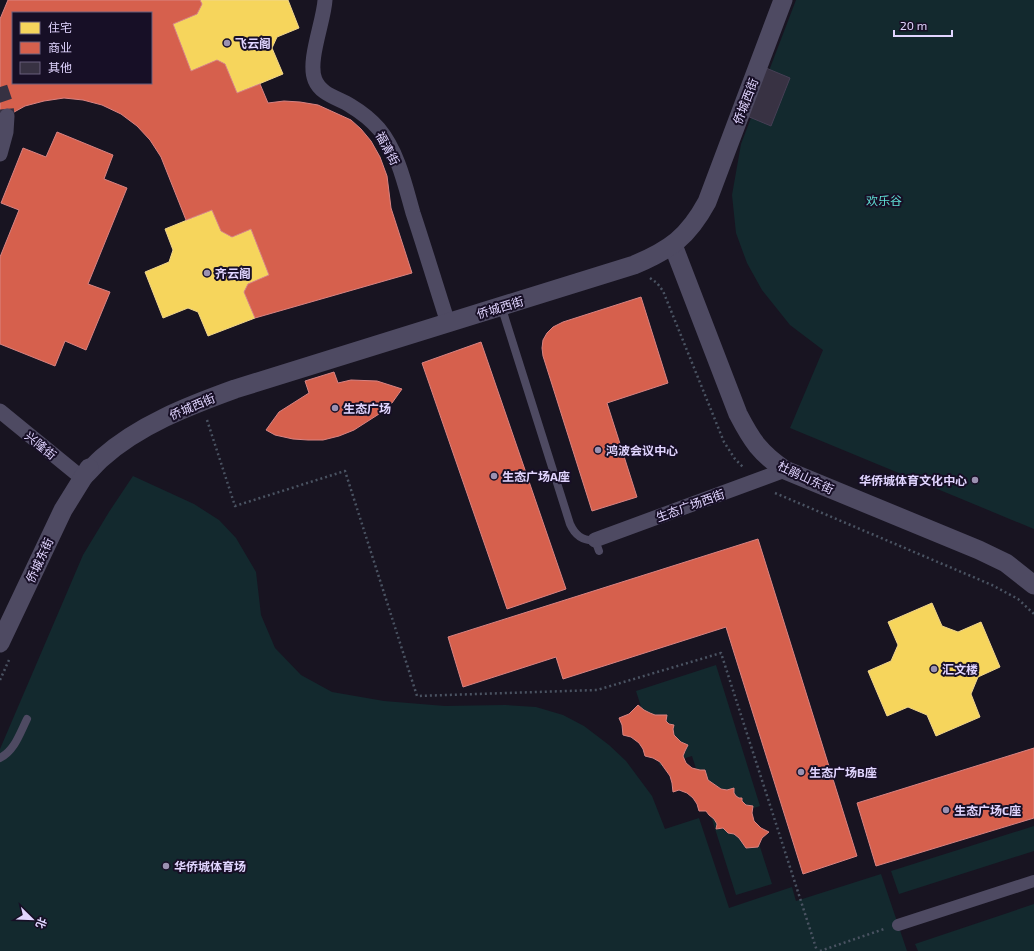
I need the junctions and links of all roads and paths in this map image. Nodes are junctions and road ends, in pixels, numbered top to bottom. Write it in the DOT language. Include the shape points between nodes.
graph roads {
  1 [pos="325,0"];
  2 [pos="784,0"];
  3 [pos="7,116"];
  4 [pos="0,154"];
  5 [pos="673,245"];
  6 [pos="644,276"];
  7 [pos="504,315"];
  8 [pos="448,323"];
  9 [pos="0,411"];
  10 [pos="206,416"];
  11 [pos="785,470"];
  12 [pos="82,478"];
  13 [pos="756,481"];
  14 [pos="597,546"];
  15 [pos="1034,585"];
  16 [pos="1034,614"];
  17 [pos="0,643"];
  18 [pos="27,719"];
  19 [pos="0,758"];
  20 [pos="1034,881"];
  21 [pos="898,925"];
  22 [pos="817,951"];
  23 [pos="820,951"];
  1 -- 8 [label="street, 福清街" via="315,50 315,80 324,91 365,116 379,130 391,148"];
  2 -- 5 [label="street, 侨城西街" via="707,202 690,229"];
  3 -- 4 [label="street"];
  5 -- 8 [label="street, 侨城西街" via="634,266"];
  5 -- 11 [label="street, 杜鹃山东街" via="744,426 759,450"];
  6 -- 13 [label="path" via="651,278 664,291 724,442 735,459"];
  7 -- 14 [label="lane" via="570,524 580,537"];
  8 -- 12 [label="street, 侨城西街" via="235,389 170,414 113,449"];
  9 -- 12 [label="street, 兴隆街"];
  10 -- 22 [label="path" via="235,506 345,471 417,696 598,690 721,653"];
  11 -- 13 [label="street, 生态广场西街"];
  11 -- 15 [label="street, 杜鹃山东街" via="980,550 1006,563"];
  12 -- 17 [label="street, 侨城东街" via="63,510"];
  13 -- 14 [label="street, 生态广场西街"];
  13 -- 16 [label="path" via="787,499 992,585 1018,599"];
  18 -- 19 [label="lane" via="12,748"];
  20 -- 21 [label="street"];
  21 -- 23 [label="path"];
}
